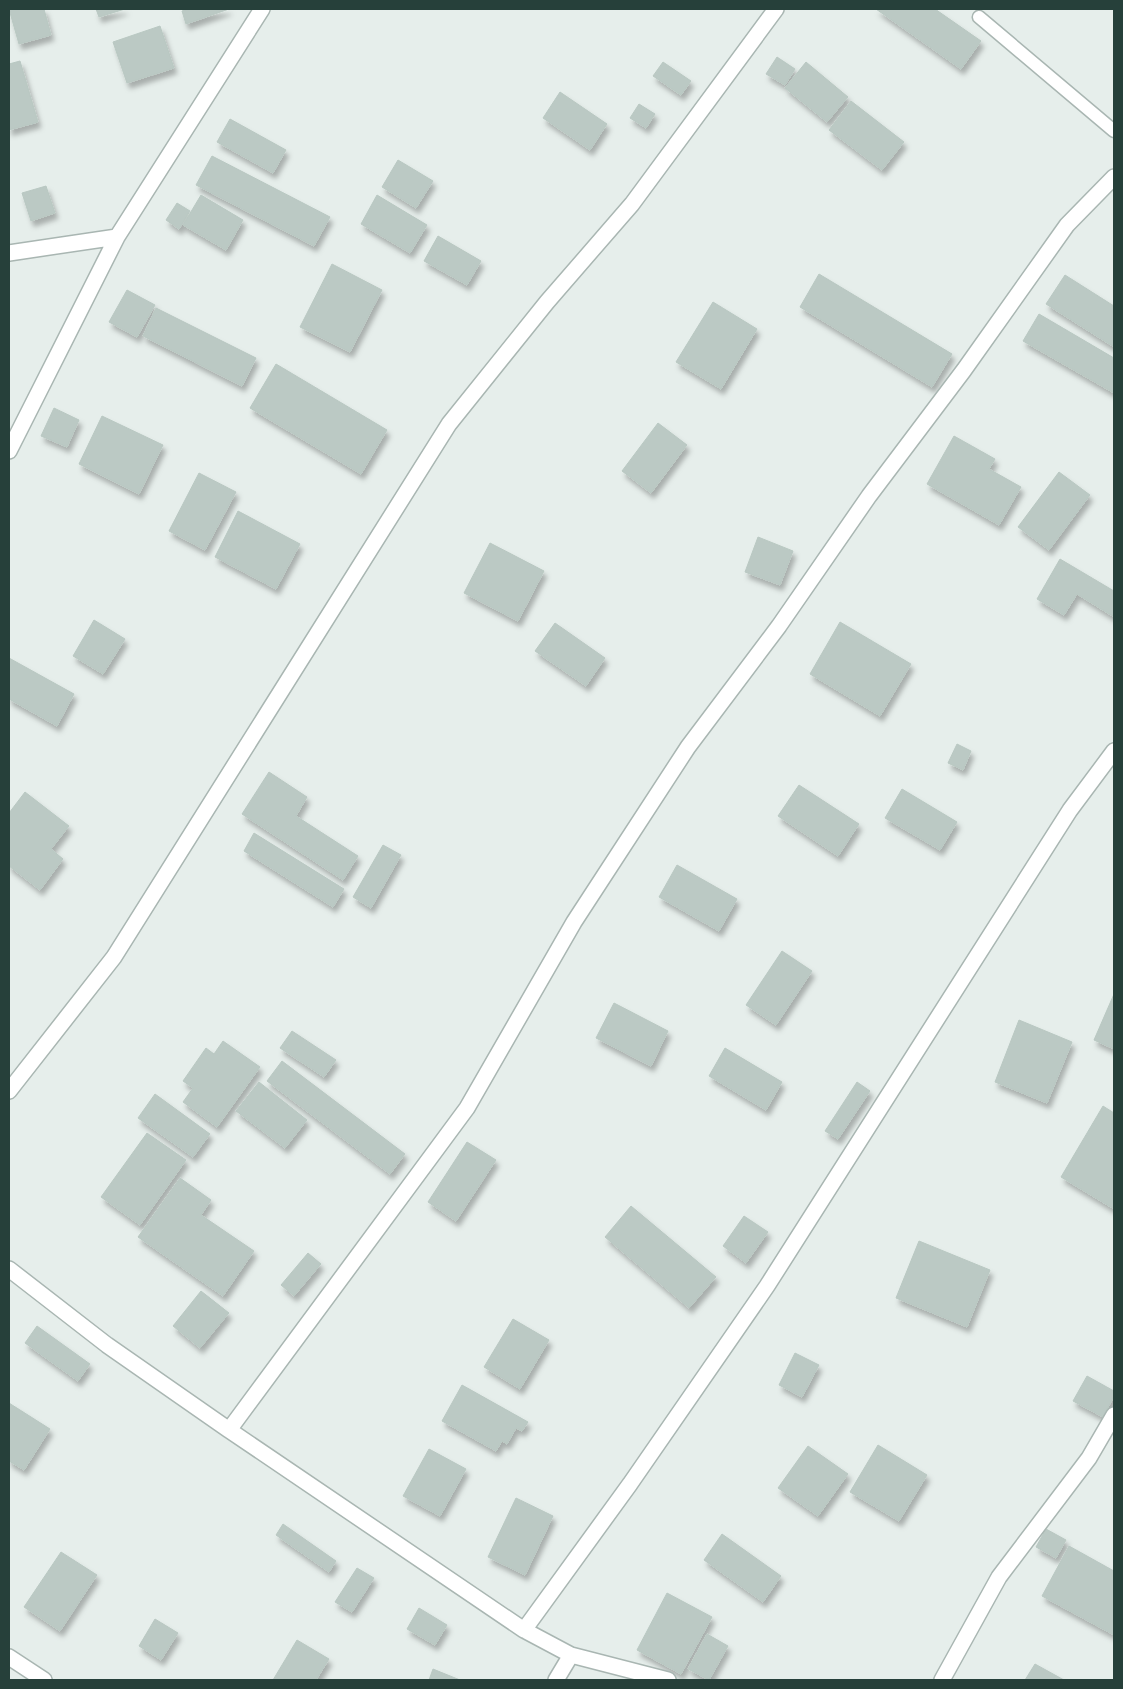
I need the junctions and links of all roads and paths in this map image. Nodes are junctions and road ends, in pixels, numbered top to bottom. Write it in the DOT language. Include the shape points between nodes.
graph roads {
  1 [pos="262,9"];
  2 [pos="776,9"];
  3 [pos="979,17"];
  4 [pos="1114,131"];
  5 [pos="1114,177"];
  6 [pos="117,237"];
  7 [pos="9,253"];
  8 [pos="9,451"];
  9 [pos="1114,751"];
  10 [pos="9,1091"];
  11 [pos="9,1269"];
  12 [pos="1114,1415"];
  13 [pos="229,1430"];
  14 [pos="524,1630"];
  15 [pos="571,1655"];
  16 [pos="9,1656"];
  17 [pos="44,1680"];
  18 [pos="556,1680"];
  19 [pos="668,1680"];
  20 [pos="942,1680"];
  1 -- 6 [label="street"];
  2 -- 10 [label="street" via="632,204 547,302 449,424 114,957"];
  3 -- 4 [label="lane"];
  5 -- 13 [label="street" via="1067,225 869,496 779,626 688,747 574,922 467,1108"];
  6 -- 7 [label="street"];
  6 -- 8 [label="street"];
  9 -- 14 [label="street" via="1070,810 767,1286"];
  11 -- 13 [label="street" via="107,1345"];
  12 -- 20 [label="street" via="1089,1458 999,1577"];
  13 -- 14 [label="street"];
  14 -- 15 [label="street"];
  15 -- 18 [label="street"];
  15 -- 19 [label="street"];
  16 -- 17 [label="street"];
}
